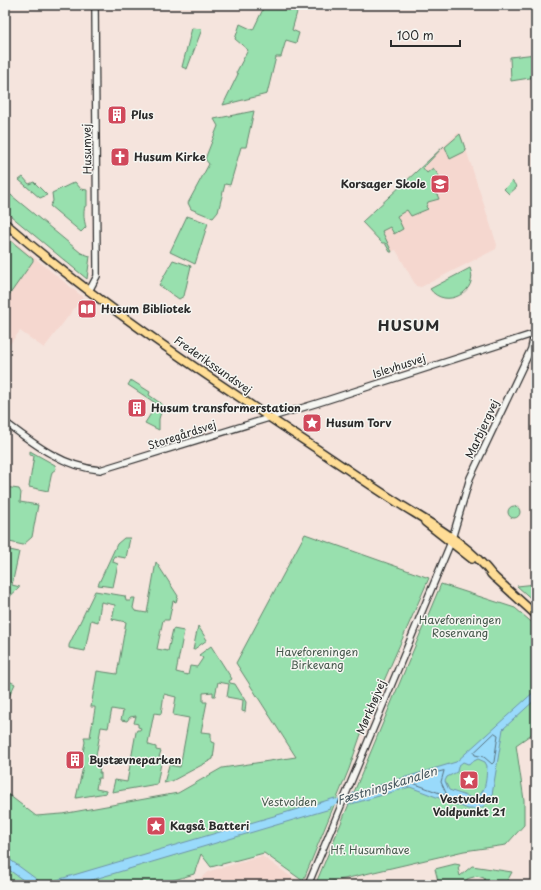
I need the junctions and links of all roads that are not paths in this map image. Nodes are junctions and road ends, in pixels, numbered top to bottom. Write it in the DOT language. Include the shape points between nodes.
graph roads {
  1 [pos="95,5"];
  2 [pos="5,223"];
  3 [pos="89,291"];
  4 [pos="535,333"];
  5 [pos="268,418"];
  6 [pos="5,422"];
  7 [pos="452,539"];
  8 [pos="536,615"];
  9 [pos="308,885"];
  1 -- 3 [label="street, Husumvej" via="98,264 97,276"];
  2 -- 3 [label="main road, Frederikssundsvej"];
  3 -- 5 [label="main road, Frederikssundsvej"];
  4 -- 5 [label="street, Islevhusvej"];
  4 -- 7 [label="street, Marbjergvej" via="531,349 470,478"];
  5 -- 6 [label="street, Storegårdsvej" via="100,470 81,468 62,461"];
  5 -- 7 [label="main road, Frederikssundsvej"];
  7 -- 8 [label="main road, Frederikssundsvej" via="484,564 494,577"];
  7 -- 9 [label="street, Mørkhøjvej"];
}
